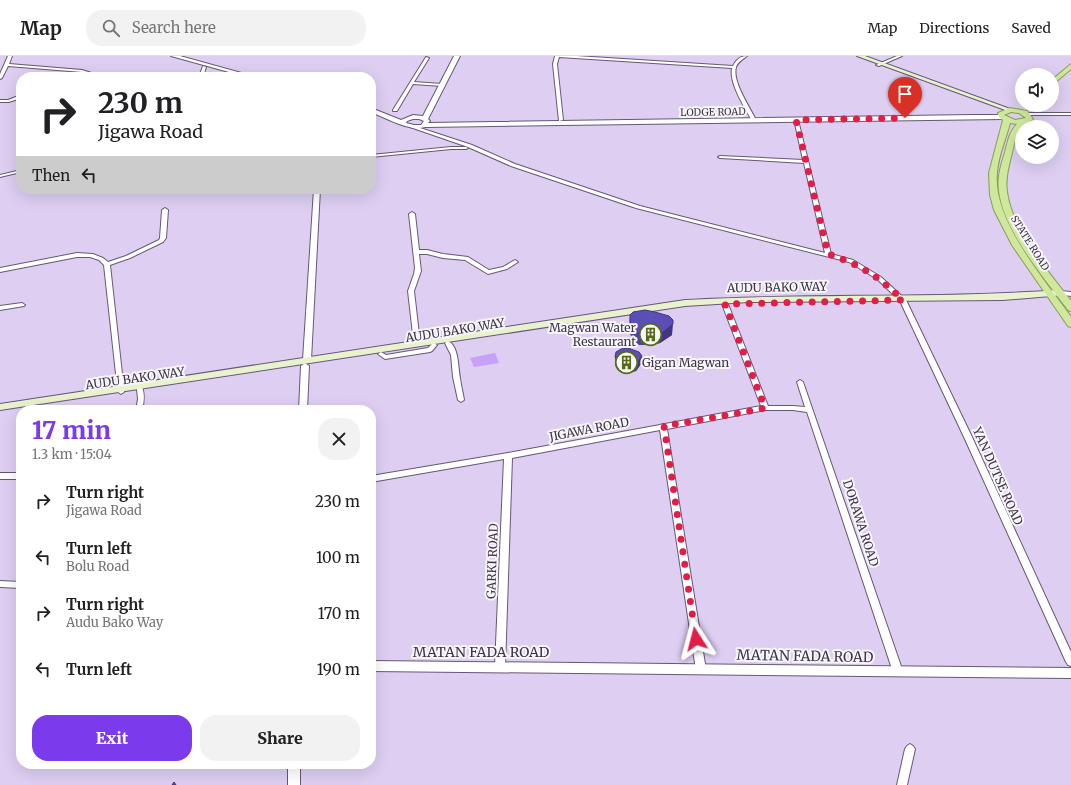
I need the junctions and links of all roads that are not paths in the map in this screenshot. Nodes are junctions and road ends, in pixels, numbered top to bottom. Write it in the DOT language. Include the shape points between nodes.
graph roads {
  1 [pos="10,56"];
  2 [pos="166,56"];
  3 [pos="174,56"];
  4 [pos="457,56"];
  5 [pos="557,56"];
  6 [pos="745,56"];
  7 [pos="854,56"];
  8 [pos="860,56"];
  9 [pos="900,56"];
  10 [pos="427,58"];
  11 [pos="879,64"];
  12 [pos="7,65"];
  13 [pos="204,67"];
  14 [pos="734,67"];
  15 [pos="1070,70"];
  16 [pos="85,72"];
  17 [pos="202,72"];
  18 [pos="222,72"];
  19 [pos="234,72"];
  20 [pos="908,74"];
  21 [pos="0,78"];
  22 [pos="1059,78"];
  23 [pos="1059,82"];
  24 [pos="411,83"];
  25 [pos="442,86"];
  26 [pos="16,98"];
  27 [pos="0,101"];
  28 [pos="376,108"];
  29 [pos="1015,109"];
  30 [pos="396,110"];
  31 [pos="1012,110"];
  32 [pos="376,112"];
  33 [pos="1028,112"];
  34 [pos="1071,114"];
  35 [pos="1003,116"];
  36 [pos="1027,117"];
  37 [pos="753,118"];
  38 [pos="423,120"];
  39 [pos="561,120"];
  40 [pos="796,120"];
  41 [pos="403,124"];
  42 [pos="412,127"];
  43 [pos="470,146"];
  44 [pos="477,149"];
  45 [pos="376,156"];
  46 [pos="720,157"];
  47 [pos="805,162"];
  48 [pos="16,172"];
  49 [pos="0,176"];
  50 [pos="317,194"];
  51 [pos="165,210"];
  52 [pos="412,214"];
  53 [pos="417,252"];
  54 [pos="828,254"];
  55 [pos="515,262"];
  56 [pos="107,264"];
  57 [pos="0,270"];
  58 [pos="1062,296"];
  59 [pos="901,298"];
  60 [pos="725,304"];
  61 [pos="22,305"];
  62 [pos="0,308"];
  63 [pos="1071,308"];
  64 [pos="1071,324"];
  65 [pos="448,343"];
  66 [pos="416,344"];
  67 [pos="306,363"];
  68 [pos="800,382"];
  69 [pos="121,390"];
  70 [pos="140,390"];
  71 [pos="461,400"];
  72 [pos="35,405"];
  73 [pos="140,405"];
  74 [pos="303,405"];
  75 [pos="0,407"];
  76 [pos="16,408"];
  77 [pos="765,408"];
  78 [pos="810,410"];
  79 [pos="0,411"];
  80 [pos="664,426"];
  81 [pos="508,456"];
  82 [pos="0,476"];
  83 [pos="16,476"];
  84 [pos="376,478"];
  85 [pos="0,584"];
  86 [pos="16,585"];
  87 [pos="1071,662"];
  88 [pos="376,666"];
  89 [pos="500,667"];
  90 [pos="701,670"];
  91 [pos="898,672"];
  92 [pos="1071,673"];
  93 [pos="910,749"];
  94 [pos="294,769"];
  95 [pos="294,785"];
  96 [pos="902,785"];
  1 -- 12 [label="street"];
  2 -- 13 [label="street"];
  3 -- 19 [label="street"];
  4 -- 25 [label="street"];
  5 -- 14 [label="street"];
  5 -- 39 [label="street" via="555,64"];
  6 -- 14 [label="street"];
  7 -- 11 [label="main road"];
  8 -- 11 [label="main road"];
  9 -- 11 [label="street"];
  10 -- 24 [label="street"];
  11 -- 20 [label="main road"];
  12 -- 16 [label="street"];
  12 -- 21 [label="street"];
  13 -- 17 [label="street"];
  13 -- 18 [label="street"];
  14 -- 37 [label="street" via="736,82"];
  15 -- 22 [label="main road"];
  15 -- 23 [label="main road"];
  20 -- 31 [label="main road"];
  20 -- 35 [label="main road" via="983,103"];
  24 -- 25 [label="street"];
  24 -- 30 [label="street"];
  25 -- 38 [label="street"];
  26 -- 27 [label="street"];
  28 -- 38 [label="street"];
  29 -- 31 [label="main road"];
  31 -- 35 [label="main road"];
  31 -- 36 [label="main road"];
  32 -- 41 [label="street"];
  33 -- 36 [label="main road, STATE ROAD"];
  34 -- 36 [label="street"];
  35 -- 36 [label="main road" via="1015,121"];
  35 -- 37 [label="street, LODGE ROAD"];
  35 -- 40 [label="street, LODGE ROAD"];
  35 -- 58 [label="main road, STATE ROAD" via="994,173 995,202 1016,245"];
  36 -- 58 [label="main road, STATE ROAD" via="1014,133 1004,171 1004,201 1020,234"];
  37 -- 39 [label="street, LODGE ROAD"];
  38 -- 39 [label="street, LODGE ROAD"];
  38 -- 40 [label="street, LODGE ROAD"];
  38 -- 41 [label="street" via="404,120"];
  38 -- 42 [label="street"];
  38 -- 43 [label="street"];
  40 -- 47 [label="street"];
  41 -- 42 [label="street"];
  42 -- 43 [label="street"];
  43 -- 44 [label="street"];
  44 -- 45 [label="street" via="451,148"];
  44 -- 54 [label="street" via="513,165 638,207"];
  46 -- 47 [label="street"];
  47 -- 54 [label="street"];
  48 -- 49 [label="street"];
  50 -- 67 [label="street"];
  51 -- 56 [label="street" via="161,241"];
  52 -- 53 [label="street"];
  53 -- 55 [label="street" via="466,258 488,272 505,268"];
  53 -- 66 [label="street" via="418,273 411,291"];
  54 -- 59 [label="street" via="862,267"];
  56 -- 57 [label="street" via="91,255 77,255"];
  56 -- 69 [label="street"];
  58 -- 59 [label="main road, AUDU BAKO WAY"];
  58 -- 63 [label="main road, STATE ROAD"];
  58 -- 64 [label="main road, STATE ROAD"];
  59 -- 60 [label="main road, AUDU BAKO WAY"];
  59 -- 66 [label="main road, AUDU BAKO WAY" via="749,299 685,303"];
  59 -- 87 [label="street, YAN DUTSE ROAD"];
  60 -- 65 [label="main road, AUDU BAKO WAY" via="648,312"];
  60 -- 77 [label="street"];
  61 -- 62 [label="street"];
  65 -- 67 [label="main road, AUDU BAKO WAY"];
  65 -- 71 [label="street" via="454,355"];
  66 -- 67 [label="main road, AUDU BAKO WAY"];
  67 -- 69 [label="main road, AUDU BAKO WAY"];
  67 -- 70 [label="main road, AUDU BAKO WAY"];
  67 -- 74 [label="street"];
  68 -- 78 [label="street, DORAWA ROAD"];
  69 -- 70 [label="main road, AUDU BAKO WAY"];
  69 -- 72 [label="main road, AUDU BAKO WAY"];
  69 -- 75 [label="main road, AUDU BAKO WAY"];
  70 -- 73 [label="street"];
  76 -- 79 [label="main road, AUDU BAKO WAY"];
  77 -- 78 [label="street, JIGAWA ROAD"];
  77 -- 80 [label="street, JIGAWA ROAD"];
  78 -- 91 [label="street, DORAWA ROAD"];
  80 -- 81 [label="street, JIGAWA ROAD"];
  80 -- 90 [label="street"];
  81 -- 84 [label="street, JIGAWA ROAD"];
  81 -- 89 [label="street, GARKI ROAD"];
  82 -- 83 [label="street"];
  85 -- 86 [label="street"];
  88 -- 89 [label="street, MATAN FADA ROAD"];
  89 -- 90 [label="street, MATAN FADA ROAD"];
  90 -- 91 [label="street, MATAN FADA ROAD"];
  91 -- 92 [label="street, MATAN FADA ROAD"];
  93 -- 96 [label="street"];
  94 -- 95 [label="street"];
}
